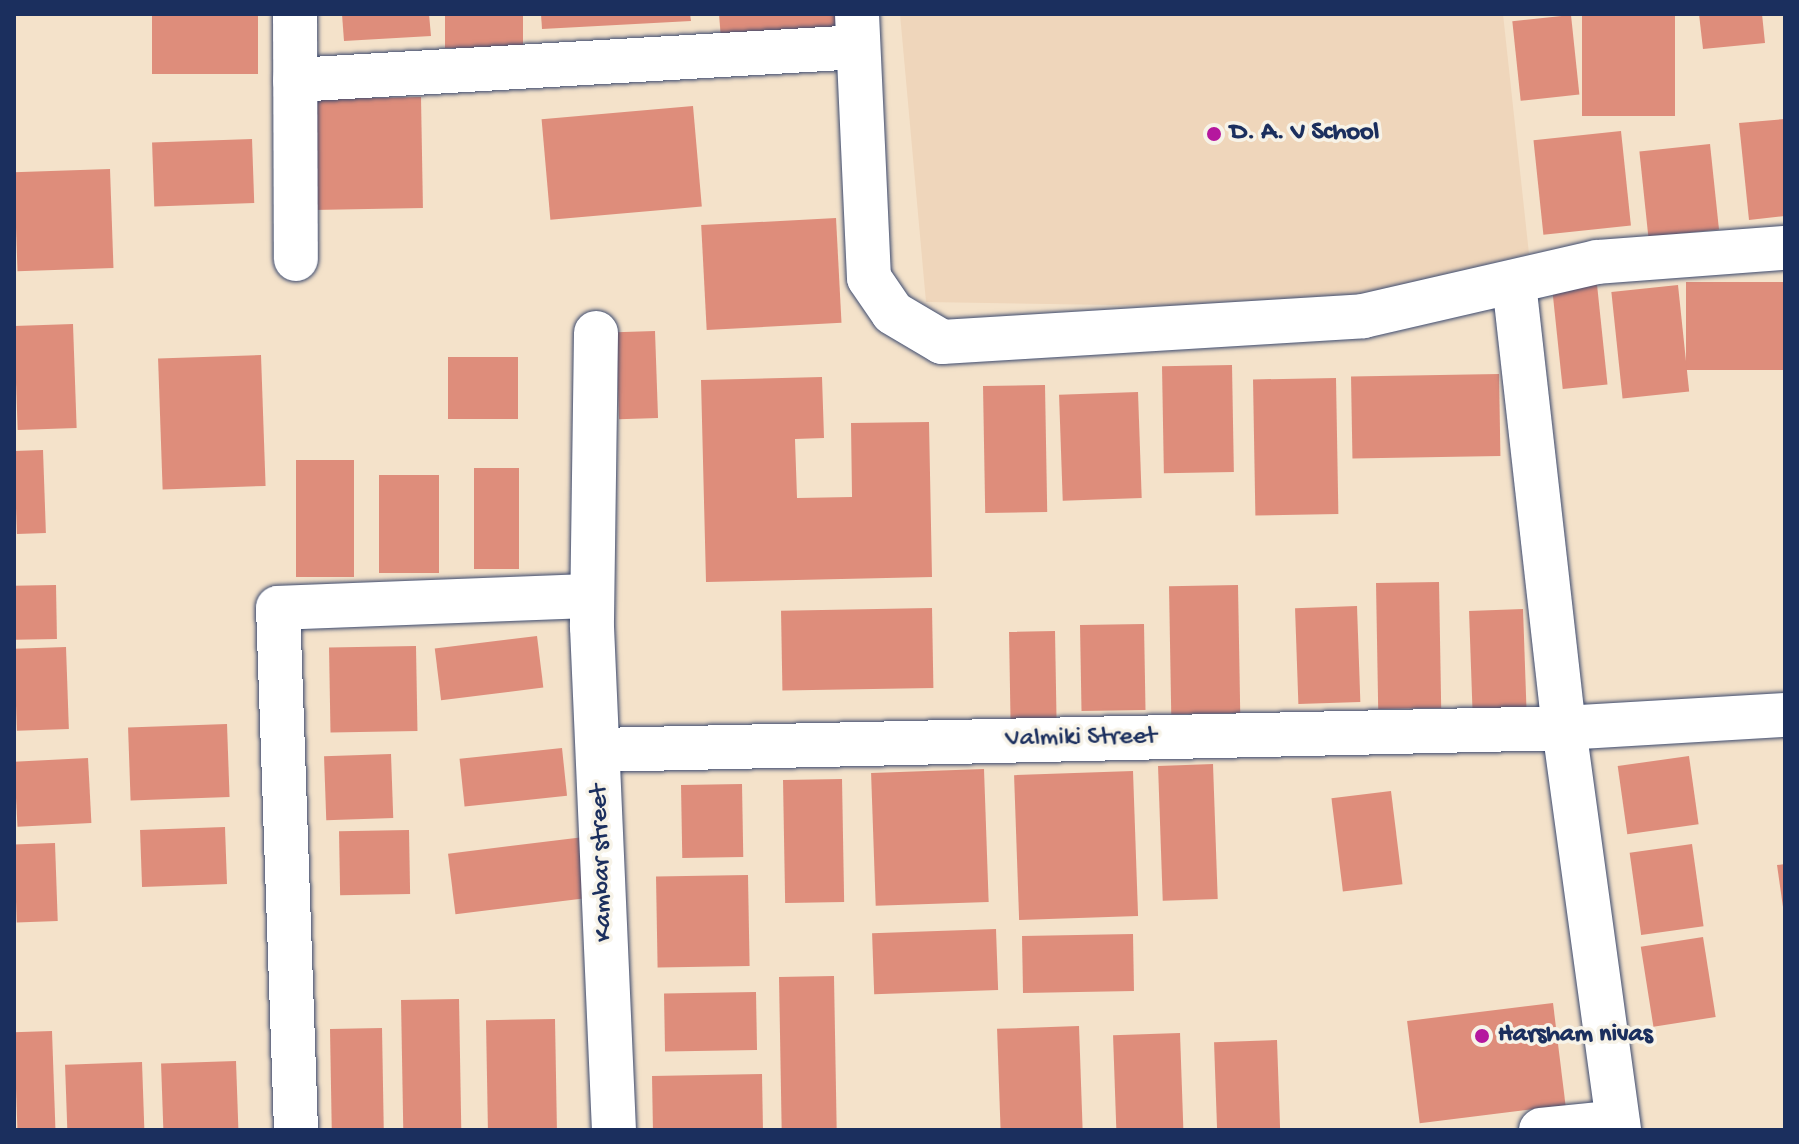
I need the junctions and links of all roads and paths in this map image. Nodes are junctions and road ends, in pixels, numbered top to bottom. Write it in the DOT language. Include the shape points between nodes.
graph roads {
  1 [pos="295,14"];
  2 [pos="857,31"];
  3 [pos="295,80"];
  4 [pos="1785,248"];
  5 [pos="296,259"];
  6 [pos="1514,283"];
  7 [pos="596,333"];
  8 [pos="592,596"];
  9 [pos="1785,715"];
  10 [pos="1564,728"];
  11 [pos="598,750"];
  12 [pos="1619,1126"];
  13 [pos="296,1130"];
  14 [pos="614,1130"];
  15 [pos="1541,1130"];
  1 -- 3 [label="street"];
  2 -- 3 [label="street"];
  2 -- 6 [label="street" via="869,278 893,313 942,342 1363,316"];
  3 -- 5 [label="street"];
  4 -- 6 [label="street" via="1597,262"];
  6 -- 10 [label="street"];
  7 -- 8 [label="street, Kambar street"];
  8 -- 11 [label="street, Kambar street"];
  8 -- 13 [label="street" via="278,608"];
  9 -- 10 [label="street, Valmiki Street"];
  10 -- 11 [label="street, Valmiki Street"];
  10 -- 12 [label="street"];
  11 -- 14 [label="street, Kambar street"];
  12 -- 15 [label="street"];
}
